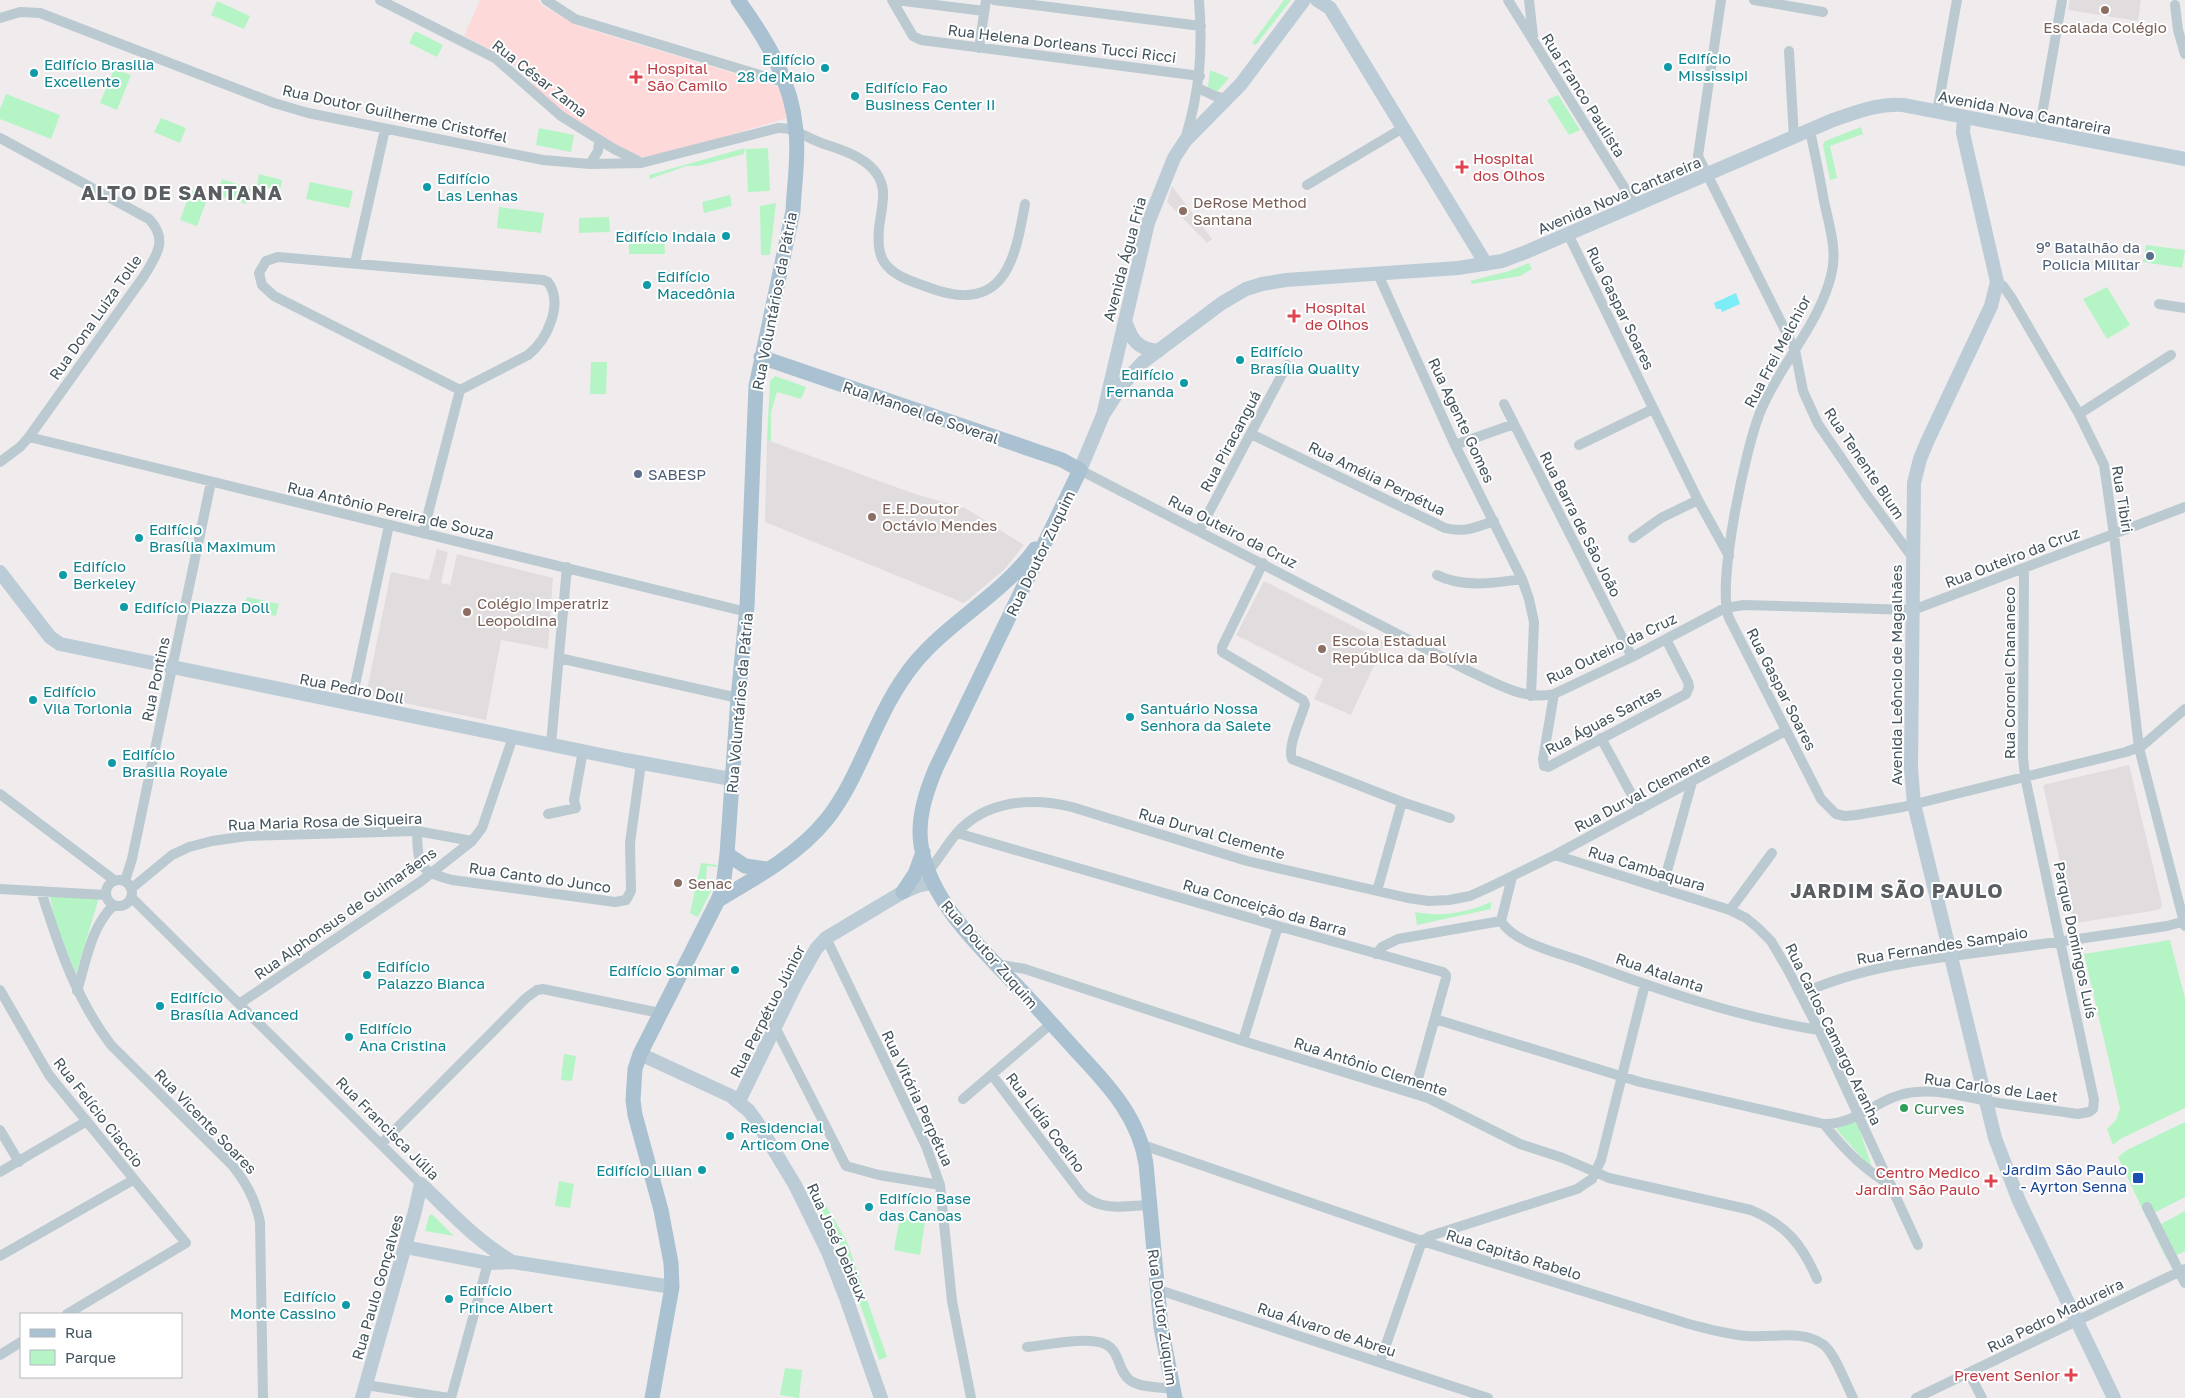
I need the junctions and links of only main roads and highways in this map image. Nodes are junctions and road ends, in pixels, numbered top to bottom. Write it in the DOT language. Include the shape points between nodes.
graph roads {
  1 [pos="738,0"];
  2 [pos="1304,0"];
  3 [pos="1317,0"];
  4 [pos="1331,4"];
  5 [pos="1964,117"];
  6 [pos="2185,159"];
  7 [pos="1475,246"];
  8 [pos="1486,264"];
  9 [pos="1458,268"];
  10 [pos="1125,319"];
  11 [pos="1121,337"];
  12 [pos="1158,351"];
  13 [pos="761,357"];
  14 [pos="1103,415"];
  15 [pos="1080,470"];
  16 [pos="1044,544"];
  17 [pos="0,572"];
  18 [pos="731,779"];
  19 [pos="923,852"];
  20 [pos="727,854"];
  21 [pos="768,869"];
  22 [pos="931,877"];
  23 [pos="903,892"];
  24 [pos="718,900"];
  25 [pos="640,1054"];
  26 [pos="739,1101"];
  27 [pos="421,1184"];
  28 [pos="476,1237"];
  29 [pos="405,1247"];
  30 [pos="466,1259"];
  31 [pos="513,1262"];
  32 [pos="672,1287"];
  33 [pos="364,1391"];
  34 [pos="1174,1394"];
  35 [pos="652,1398"];
  36 [pos="880,1398"];
  37 [pos="2114,1398"];
  1 -- 13 [label="main road, Rua Voluntários da Pátria" via="766,42 786,82 796,132 792,211"];
  2 -- 10 [label="main road, Avenida Água Fria" via="1241,84 1185,140 1174,158 1153,208"];
  3 -- 4 [label="main road"];
  4 -- 7 [label="main road"];
  5 -- 6 [label="main road, Avenida Nova Cantareira"];
  5 -- 8 [label="main road, Avenida Nova Cantareira" via="1882,104 1833,120 1512,258"];
  5 -- 37 [label="main road, Avenida Leôncio de Magalhães" via="1963,133 1997,282 1991,306 1916,472 1913,497 1911,768 1914,804 1995,1138 2016,1192"];
  7 -- 8 [label="main road"];
  7 -- 9 [label="main road" via="1469,261"];
  8 -- 9 [label="main road, Avenida Nova Cantareira"];
  9 -- 12 [label="main road, Avenida Nova Cantareira" via="1377,272 1262,284 1222,303"];
  10 -- 11 [label="main road, Avenida Água Fria"];
  10 -- 12 [label="main road" via="1134,342"];
  11 -- 14 [label="main road, Rua Doutor Zuquim"];
  12 -- 14 [label="main road, Avenida Nova Cantareira" via="1133,371"];
  13 -- 15 [label="main road, Rua Manoel de Soveral" via="1062,460"];
  13 -- 18 [label="main road, Rua Voluntários da Pátria" via="754,403 747,612"];
  14 -- 15 [label="main road, Rua Doutor Zuquim"];
  15 -- 16 [label="main road, Rua Doutor Zuquim"];
  16 -- 19 [label="main road, Rua Doutor Zuquim" via="930,782 922,813 920,836"];
  16 -- 21 [label="main road" via="1036,547 1002,586 947,631 916,662 897,685 828,818 803,844"];
  17 -- 18 [label="main road, Rua Pedro Doll" via="50,637 60,644"];
  18 -- 20 [label="main road, Rua Voluntários da Pátria"];
  19 -- 22 [label="main road, Rua Doutor Zuquim"];
  19 -- 23 [label="main road" via="915,874"];
  20 -- 21 [label="main road" via="744,866"];
  20 -- 24 [label="main road, Rua Voluntários da Pátria"];
  21 -- 24 [label="main road"];
  22 -- 23 [label="main road, Rua Perpétuo Júnior"];
  22 -- 34 [label="main road, Rua Doutor Zuquim" via="951,912 1117,1096 1136,1125 1143,1145 1156,1289"];
  23 -- 26 [label="main road, Rua Perpétuo Júnior" via="826,938 808,962"];
  24 -- 25 [label="main road, Rua Voluntários da Pátria"];
  25 -- 26 [label="main road, Rua José Debieux"];
  25 -- 32 [label="main road, Rua Voluntários da Pátria" via="635,1069 635,1115 668,1242"];
  26 -- 36 [label="main road, Rua José Debieux" via="757,1122 796,1184 813,1219 846,1298"];
  27 -- 28 [label="main road, Rua Francisca Júlia"];
  27 -- 29 [label="main road, Rua Paulo Gonçalves"];
  28 -- 30 [label="main road"];
  28 -- 31 [label="main road, Rua Francisca Júlia"];
  29 -- 30 [label="main road"];
  29 -- 33 [label="main road, Rua Paulo Gonçalves"];
  30 -- 31 [label="main road"];
  31 -- 32 [label="main road, Rua Francisca Júlia"];
  32 -- 35 [label="main road, Rua Voluntários da Pátria"];
}
